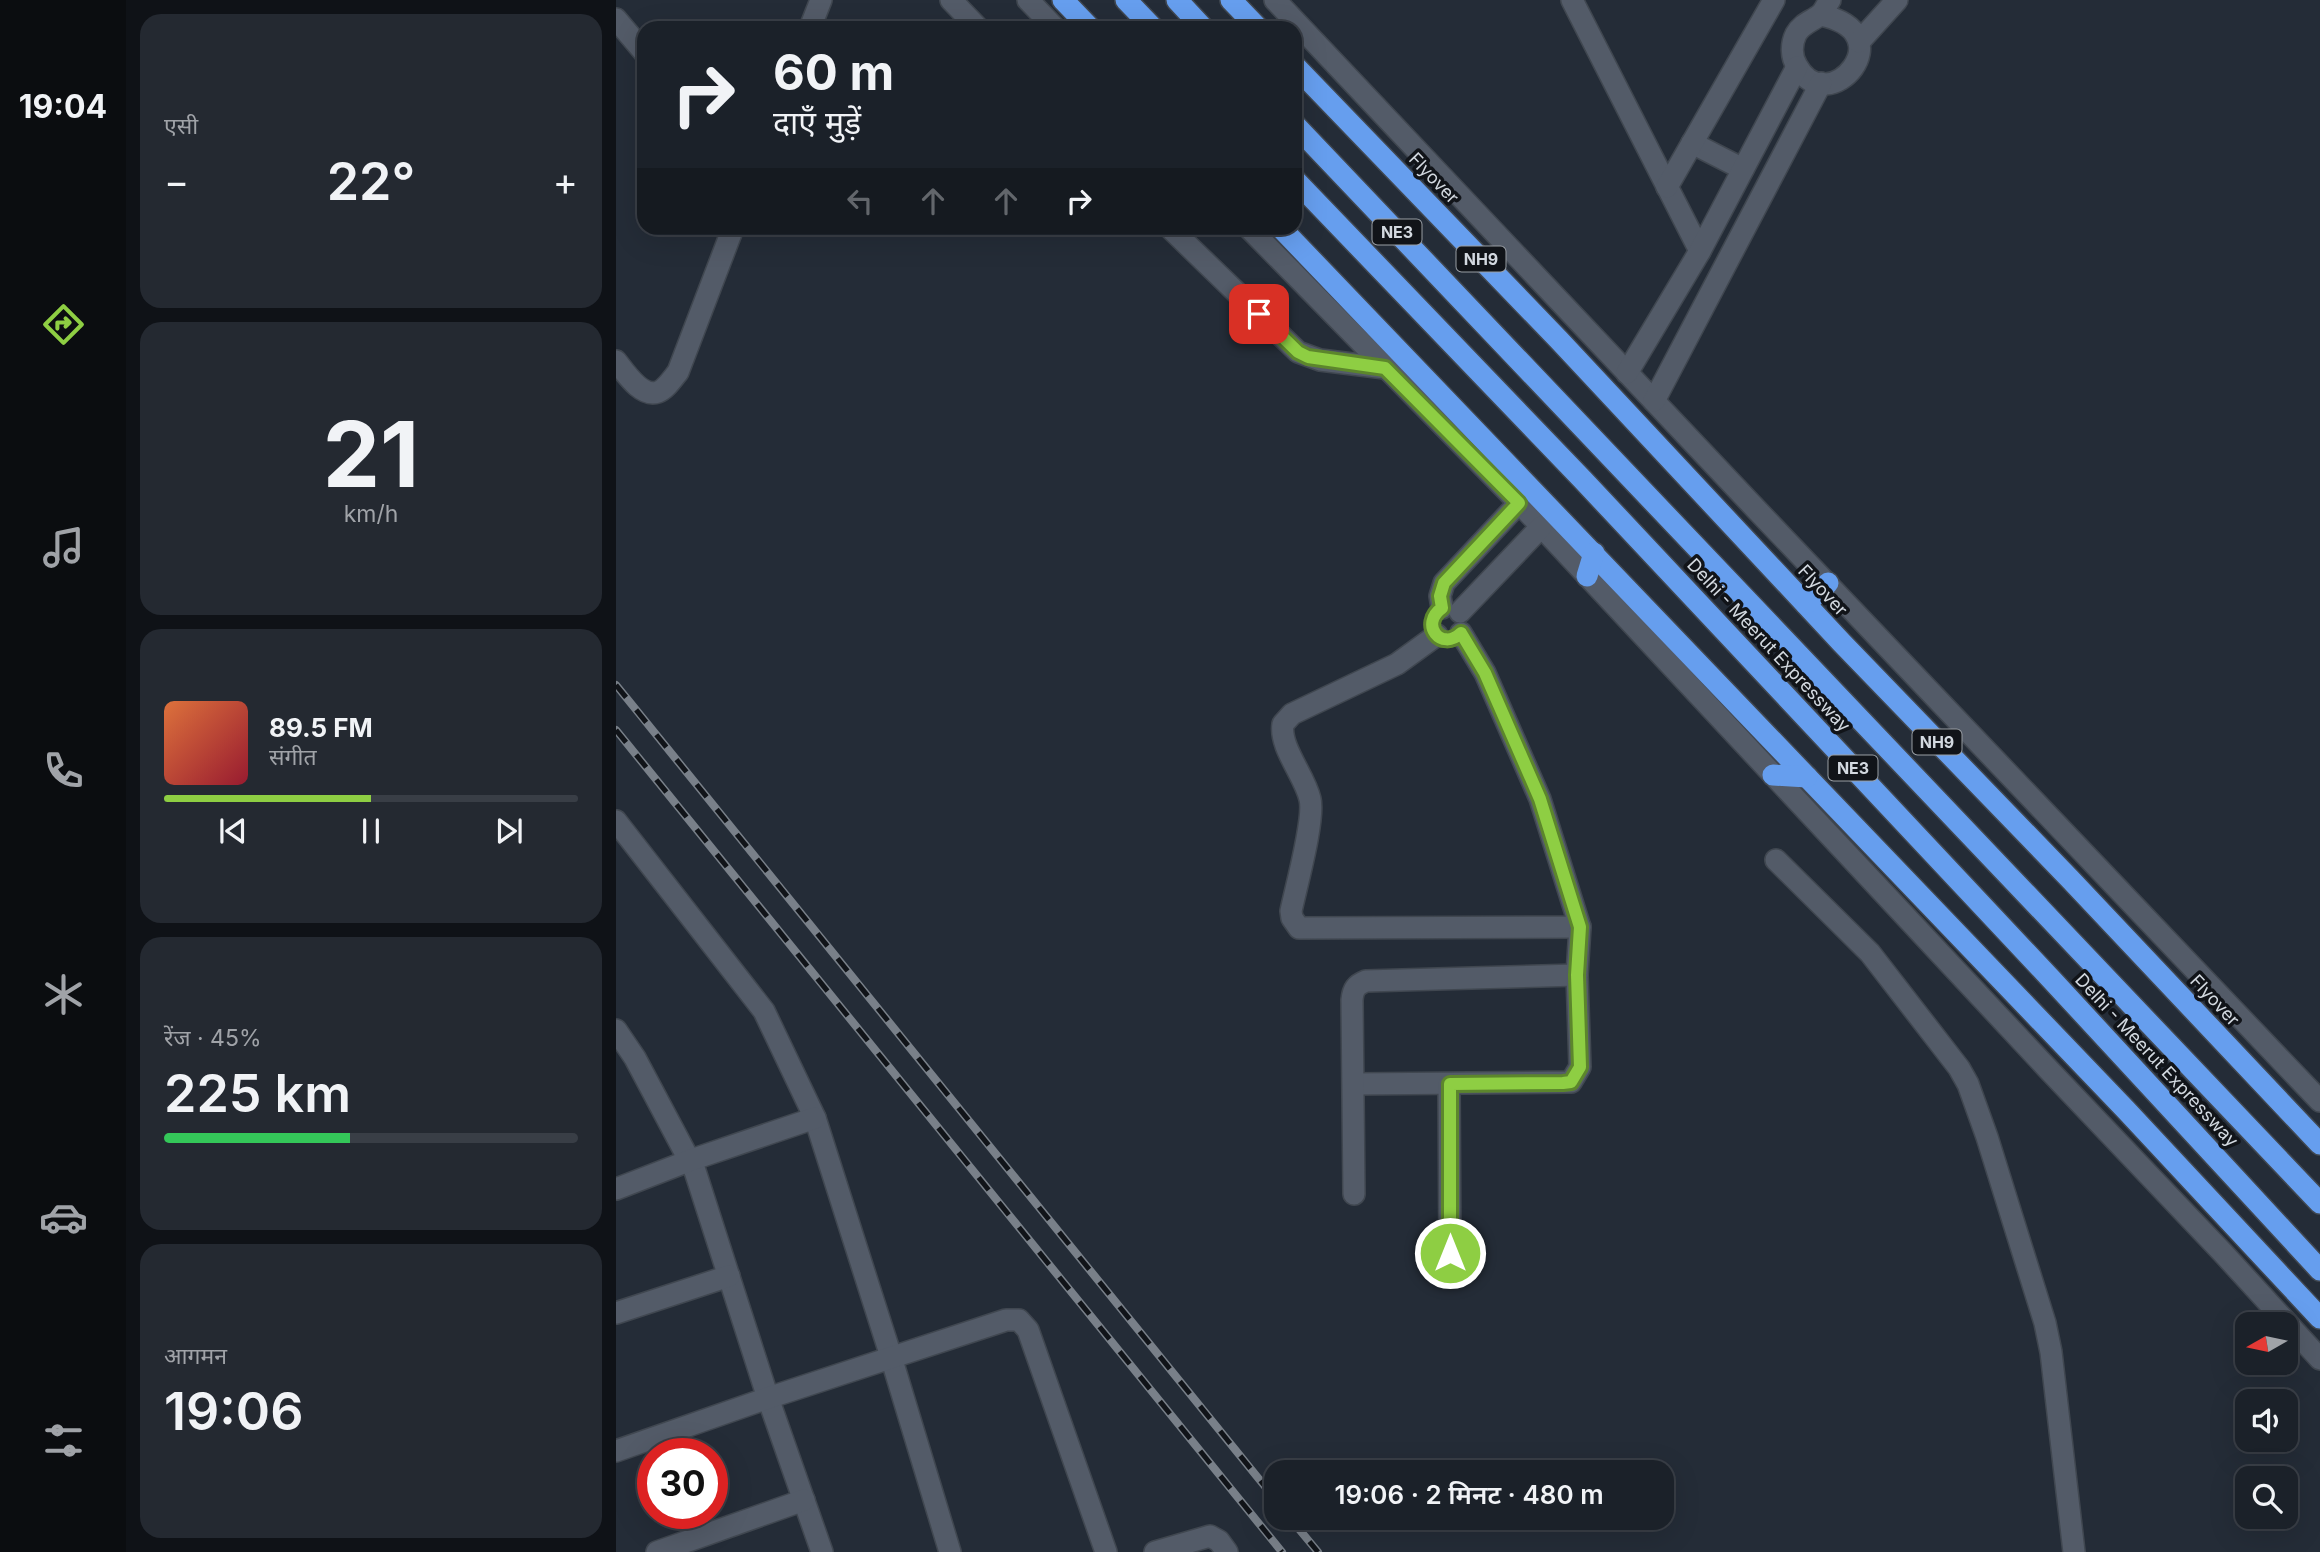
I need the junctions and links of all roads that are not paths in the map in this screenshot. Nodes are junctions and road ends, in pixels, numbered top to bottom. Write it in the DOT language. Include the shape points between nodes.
graph roads {
  1 [pos="821,0"];
  2 [pos="951,0"];
  3 [pos="1028,0"];
  4 [pos="1063,0"];
  5 [pos="1126,0"];
  6 [pos="1177,0"];
  7 [pos="1231,0"];
  8 [pos="1275,0"];
  9 [pos="1572,0"];
  10 [pos="1774,0"];
  11 [pos="1897,0"];
  12 [pos="1825,7"];
  13 [pos="616,19"];
  14 [pos="813,21"];
  15 [pos="971,21"];
  16 [pos="1048,21"];
  17 [pos="1083,21"];
  18 [pos="1146,21"];
  19 [pos="1196,21"];
  20 [pos="1251,21"];
  21 [pos="1295,21"];
  22 [pos="1302,29"];
  23 [pos="1859,42"];
  24 [pos="637,44"];
  25 [pos="1797,67"];
  26 [pos="1302,73"];
  27 [pos="1821,83"];
  28 [pos="1302,132"];
  29 [pos="1692,143"];
  30 [pos="1743,169"];
  31 [pos="1302,187"];
  32 [pos="1667,187"];
  33 [pos="730,235"];
  34 [pos="1177,235"];
  35 [pos="1256,235"];
  36 [pos="1288,235"];
  37 [pos="1700,251"];
  38 [pos="616,361"];
  39 [pos="1385,368"];
  40 [pos="1627,373"];
  41 [pos="1654,401"];
  42 [pos="1519,503"];
  43 [pos="1541,527"];
  44 [pos="1594,553"];
  45 [pos="1587,576"];
  46 [pos="1828,583"];
  47 [pos="1806,604"];
  48 [pos="1454,618"];
  49 [pos="1773,775"];
  50 [pos="1807,777"];
  51 [pos="616,821"];
  52 [pos="1776,860"];
  53 [pos="1580,927"];
  54 [pos="1577,975"];
  55 [pos="616,1031"];
  56 [pos="1354,1084"];
  57 [pos="1450,1084"];
  58 [pos="2320,1101"];
  59 [pos="815,1118"];
  60 [pos="2320,1144"];
  61 [pos="691,1160"];
  62 [pos="616,1189"];
  63 [pos="1354,1194"];
  64 [pos="2320,1203"];
  65 [pos="1450,1253"];
  66 [pos="2320,1270"];
  67 [pos="729,1276"];
  68 [pos="616,1313"];
  69 [pos="2320,1318"];
  70 [pos="892,1358"];
  71 [pos="2320,1360"];
  72 [pos="768,1398"];
  73 [pos="616,1451"];
  74 [pos="804,1500"];
  75 [pos="657,1552"];
  76 [pos="822,1552"];
  77 [pos="950,1552"];
  78 [pos="1106,1552"];
  79 [pos="1155,1552"];
  80 [pos="1227,1552"];
  81 [pos="2074,1552"];
  1 -- 14 [label="street"];
  2 -- 15 [label="street"];
  3 -- 16 [label="street"];
  4 -- 17 [label="highway"];
  5 -- 18 [label="highway"];
  6 -- 19 [label="highway"];
  7 -- 20 [label="highway"];
  8 -- 21 [label="street"];
  9 -- 32 [label="street"];
  10 -- 29 [label="street"];
  11 -- 23 [label="street"];
  12 -- 23 [label="street" via="1852,28"];
  12 -- 25 [label="street" via="1796,34 1793,56"];
  13 -- 24 [label="street"];
  22 -- 40 [label="street"];
  23 -- 27 [label="street" via="1855,67 1846,77"];
  25 -- 27 [label="street" via="1807,78"];
  25 -- 30 [label="street"];
  26 -- 47 [label="highway, Flyover / NH9"];
  27 -- 41 [label="street"];
  28 -- 64 [label="highway, Delhi - Meerut Expressway / NE3"];
  29 -- 30 [label="street"];
  29 -- 32 [label="street"];
  30 -- 37 [label="street"];
  31 -- 66 [label="highway, Delhi - Meerut Expressway / NE3" via="1620,520"];
  32 -- 37 [label="street"];
  33 -- 38 [label="street" via="678,372 666,387 649,393"];
  34 -- 39 [label="street" via="1298,352 1320,360"];
  35 -- 39 [label="street"];
  36 -- 44 [label="highway"];
  37 -- 40 [label="street"];
  39 -- 42 [label="street"];
  40 -- 41 [label="street"];
  41 -- 46 [label="street"];
  42 -- 43 [label="street"];
  42 -- 48 [label="street" via="1444,583 1440,596"];
  43 -- 45 [label="street"];
  43 -- 48 [label="street"];
  44 -- 45 [label="highway"];
  44 -- 50 [label="highway"];
  45 -- 49 [label="street"];
  46 -- 47 [label="highway"];
  46 -- 58 [label="street"];
  47 -- 60 [label="highway, Flyover / NH9"];
  48 -- 53 [label="street" via="1485,673 1540,799"];
  48 -- 53 [label="street" via="1450,640 1437,635 1397,664 1292,714 1283,724 1311,810 1292,918 1299,928"];
  49 -- 50 [label="highway"];
  49 -- 71 [label="street"];
  50 -- 69 [label="highway"];
  51 -- 59 [label="street" via="764,1011"];
  52 -- 81 [label="street" via="1870,953 1968,1084 2045,1323"];
  53 -- 54 [label="street"];
  54 -- 56 [label="street" via="1357,984 1352,1000"];
  54 -- 57 [label="street" via="1580,1067 1571,1082"];
  55 -- 61 [label="street"];
  56 -- 57 [label="street"];
  56 -- 63 [label="street"];
  57 -- 65 [label="street"];
  59 -- 61 [label="street"];
  59 -- 70 [label="street"];
  61 -- 62 [label="street"];
  61 -- 67 [label="street"];
  67 -- 68 [label="street"];
  67 -- 72 [label="street"];
  70 -- 72 [label="street"];
  70 -- 77 [label="street"];
  70 -- 78 [label="street" via="1006,1320 1019,1320 1028,1330"];
  72 -- 73 [label="street"];
  72 -- 74 [label="street"];
  74 -- 75 [label="street"];
  74 -- 76 [label="street"];
  79 -- 80 [label="street" via="1210,1536"];
}
